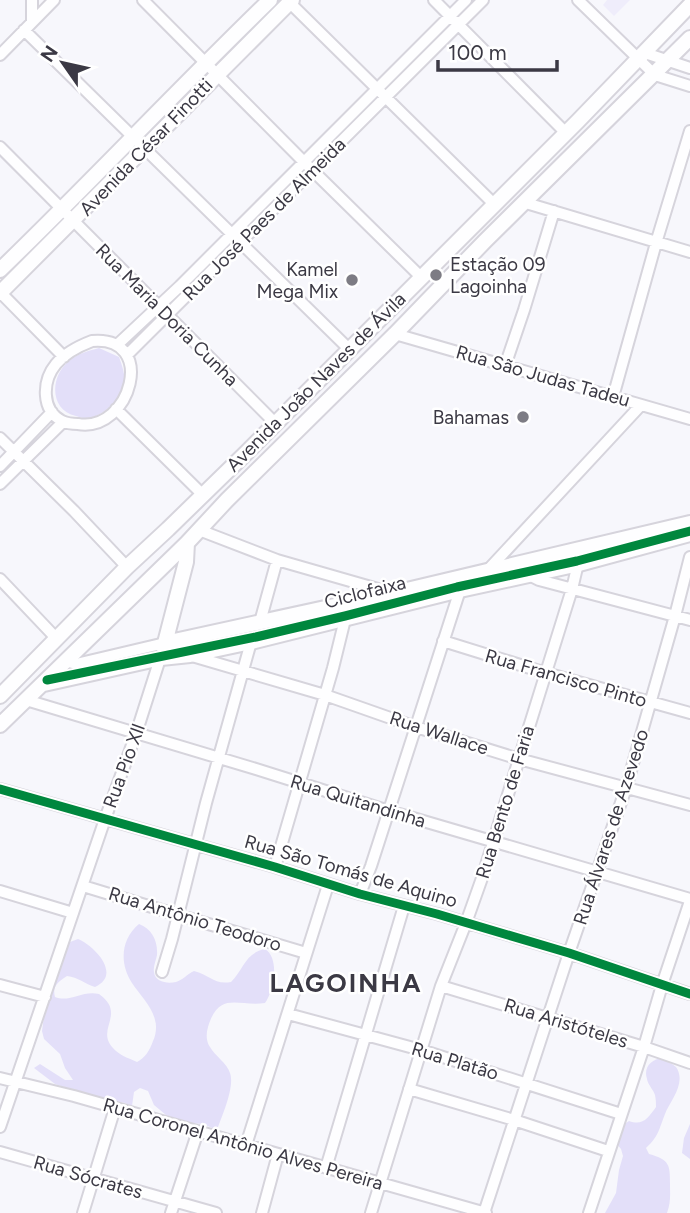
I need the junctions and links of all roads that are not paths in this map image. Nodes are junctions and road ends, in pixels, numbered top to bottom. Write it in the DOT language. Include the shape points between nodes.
graph roads {
  1 [pos="32,0"];
  2 [pos="54,0"];
  3 [pos="143,0"];
  4 [pos="270,0"];
  5 [pos="434,0"];
  6 [pos="466,0"];
  7 [pos="484,0"];
  8 [pos="578,0"];
  9 [pos="289,1"];
  10 [pos="690,5"];
  11 [pos="449,16"];
  12 [pos="458,25"];
  13 [pos="28,26"];
  14 [pos="690,38"];
  15 [pos="0,55"];
  16 [pos="641,56"];
  17 [pos="668,61"];
  18 [pos="205,62"];
  19 [pos="690,68"];
  20 [pos="216,74"];
  21 [pos="654,75"];
  22 [pos="690,86"];
  23 [pos="381,94"];
  24 [pos="690,131"];
  25 [pos="566,133"];
  26 [pos="133,136"];
  27 [pos="0,147"];
  28 [pos="145,148"];
  29 [pos="308,166"];
  30 [pos="526,202"];
  31 [pos="494,204"];
  32 [pos="63,209"];
  33 [pos="554,211"];
  34 [pos="74,221"];
  35 [pos="232,234"];
  36 [pos="240,243"];
  37 [pos="656,243"];
  38 [pos="690,252"];
  39 [pos="0,270"];
  40 [pos="421,277"];
  41 [pos="0,293"];
  42 [pos="159,306"];
  43 [pos="168,315"];
  44 [pos="395,334"];
  45 [pos="117,345"];
  46 [pos="349,349"];
  47 [pos="127,355"];
  48 [pos="64,357"];
  49 [pos="505,366"];
  50 [pos="613,397"];
  51 [pos="641,405"];
  52 [pos="116,409"];
  53 [pos="52,412"];
  54 [pos="690,419"];
  55 [pos="63,422"];
  56 [pos="275,423"];
  57 [pos="0,438"];
  58 [pos="13,452"];
  59 [pos="22,461"];
  60 [pos="0,466"];
  61 [pos="0,484"];
  62 [pos="202,494"];
  63 [pos="690,525"];
  64 [pos="167,529"];
  65 [pos="199,530"];
  66 [pos="187,543"];
  67 [pos="579,557"];
  68 [pos="690,557"];
  69 [pos="277,560"];
  70 [pos="127,567"];
  71 [pos="527,569"];
  72 [pos="487,571"];
  73 [pos="0,579"];
  74 [pos="572,589"];
  75 [pos="460,590"];
  76 [pos="394,593"];
  77 [pos="349,603"];
  78 [pos="675,616"];
  79 [pos="344,620"];
  80 [pos="690,620"];
  81 [pos="260,622"];
  82 [pos="57,638"];
  83 [pos="443,641"];
  84 [pos="251,642"];
  85 [pos="165,643"];
  86 [pos="190,655"];
  87 [pos="161,658"];
  88 [pos="66,661"];
  89 [pos="242,672"];
  90 [pos="546,673"];
  91 [pos="43,684"];
  92 [pos="325,695"];
  93 [pos="0,696"];
  94 [pos="26,701"];
  95 [pos="651,703"];
  96 [pos="690,713"];
  97 [pos="0,726"];
  98 [pos="416,727"];
  99 [pos="136,734"];
  100 [pos="218,758"];
  101 [pos="519,758"];
  102 [pos="300,784"];
  103 [pos="626,788"];
  104 [pos="0,789"];
  105 [pos="690,806"];
  106 [pos="389,811"];
  107 [pos="105,819"];
  108 [pos="493,842"];
  109 [pos="195,845"];
  110 [pos="275,867"];
  111 [pos="597,873"];
  112 [pos="328,885"];
  113 [pos="83,886"];
  114 [pos="0,891"];
  115 [pos="360,894"];
  116 [pos="690,900"];
  117 [pos="404,906"];
  118 [pos="73,913"];
  119 [pos="178,915"];
  120 [pos="466,923"];
  121 [pos="306,953"];
  122 [pos="569,953"];
  123 [pos="162,972"];
  124 [pos="0,985"];
  125 [pos="662,985"];
  126 [pos="441,986"];
  127 [pos="690,994"];
  128 [pos="45,997"];
  129 [pos="288,1014"];
  130 [pos="548,1018"];
  131 [pos="366,1037"];
  132 [pos="644,1046"];
  133 [pos="421,1050"];
  134 [pos="690,1063"];
  135 [pos="0,1077"];
  136 [pos="15,1082"];
  137 [pos="527,1083"];
  138 [pos="409,1089"];
  139 [pos="115,1108"];
  140 [pos="621,1114"];
  141 [pos="514,1120"];
  142 [pos="0,1127"];
  143 [pos="198,1131"];
  144 [pos="246,1145"];
  145 [pos="608,1151"];
  146 [pos="0,1152"];
  147 [pos="278,1154"];
  148 [pos="326,1168"];
  149 [pos="94,1178"];
  150 [pos="381,1183"];
  151 [pos="175,1201"];
  152 [pos="83,1213"];
  153 [pos="171,1213"];
  154 [pos="216,1213"];
  155 [pos="262,1213"];
  156 [pos="372,1213"];
  157 [pos="485,1213"];
  158 [pos="589,1213"];
  1 -- 13 [label="street"];
  2 -- 13 [label="street"];
  3 -- 18 [label="street"];
  4 -- 18 [label="main road, Avenida César Finotti"];
  5 -- 11 [label="street"];
  6 -- 11 [label="street, Rua José Paes de Almeida"];
  7 -- 12 [label="street, Rua José Paes de Almeida"];
  8 -- 16 [label="street"];
  9 -- 20 [label="main road, Avenida César Finotti"];
  9 -- 23 [label="street"];
  10 -- 16 [label="main road, Avenida João Naves de Ávila"];
  11 -- 12 [label="street"];
  11 -- 23 [label="street, Rua José Paes de Almeida"];
  12 -- 23 [label="street, Rua José Paes de Almeida"];
  12 -- 25 [label="street"];
  13 -- 15 [label="street"];
  13 -- 26 [label="street"];
  14 -- 17 [label="main road, Avenida João Naves de Ávila"];
  16 -- 17 [label="street"];
  16 -- 21 [label="street"];
  16 -- 25 [label="main road, Avenida João Naves de Ávila"];
  17 -- 19 [label="street"];
  17 -- 21 [label="main road, Avenida João Naves de Ávila"];
  18 -- 20 [label="street"];
  18 -- 26 [label="main road, Avenida César Finotti"];
  20 -- 28 [label="main road, Avenida César Finotti"];
  20 -- 29 [label="street"];
  21 -- 22 [label="street"];
  21 -- 30 [label="main road, Avenida João Naves de Ávila"];
  23 -- 29 [label="street, Rua José Paes de Almeida"];
  23 -- 31 [label="street"];
  24 -- 37 [label="street"];
  25 -- 31 [label="main road, Avenida João Naves de Ávila"];
  26 -- 28 [label="street"];
  26 -- 32 [label="main road, Avenida César Finotti"];
  27 -- 32 [label="street, Rua Maria Doria Cunha"];
  28 -- 34 [label="main road, Avenida César Finotti"];
  28 -- 35 [label="street"];
  29 -- 35 [label="street, Rua José Paes de Almeida"];
  29 -- 36 [label="street, Rua José Paes de Almeida"];
  29 -- 40 [label="street"];
  30 -- 33 [label="street"];
  30 -- 44 [label="main road, Avenida João Naves de Ávila"];
  31 -- 40 [label="main road, Avenida João Naves de Ávila"];
  32 -- 34 [label="street, Rua Maria Doria Cunha"];
  32 -- 39 [label="main road, Avenida César Finotti"];
  33 -- 37 [label="street"];
  33 -- 49 [label="street"];
  34 -- 41 [label="main road, Avenida César Finotti"];
  34 -- 42 [label="street, Rua Maria Doria Cunha"];
  35 -- 36 [label="street"];
  35 -- 42 [label="street, Rua José Paes de Almeida"];
  36 -- 43 [label="street, Rua José Paes de Almeida"];
  36 -- 46 [label="street"];
  37 -- 38 [label="street"];
  37 -- 50 [label="street"];
  40 -- 46 [label="main road, Avenida João Naves de Ávila"];
  41 -- 48 [label="street"];
  42 -- 43 [label="street, Rua Maria Doria Cunha"];
  42 -- 45 [label="street, Rua José Paes de Almeida"];
  43 -- 47 [label="street, Rua José Paes de Almeida"];
  43 -- 56 [label="street, Rua Maria Doria Cunha"];
  44 -- 49 [label="street, Rua São Judas Tadeu"];
  44 -- 65 [label="main road, Avenida João Naves de Ávila"];
  45 -- 47 [label="street"];
  45 -- 48 [label="street" via="92,341"];
  46 -- 56 [label="main road, Avenida João Naves de Ávila"];
  47 -- 52 [label="street" via="131,381"];
  48 -- 53 [label="street" via="45,384"];
  49 -- 50 [label="street, Rua São Judas Tadeu"];
  50 -- 51 [label="street, Rua São Judas Tadeu"];
  51 -- 54 [label="street, Rua São Judas Tadeu"];
  51 -- 72 [label="street"];
  52 -- 55 [label="street" via="92,424"];
  52 -- 62 [label="street"];
  53 -- 55 [label="street"];
  53 -- 58 [label="street"];
  55 -- 59 [label="street"];
  56 -- 62 [label="main road, Avenida João Naves de Ávila"];
  57 -- 58 [label="street"];
  58 -- 59 [label="street"];
  58 -- 60 [label="street"];
  59 -- 61 [label="street"];
  59 -- 70 [label="street"];
  62 -- 64 [label="main road, Avenida João Naves de Ávila"];
  63 -- 67 [label="main road"];
  64 -- 66 [label="main road"];
  64 -- 70 [label="main road, Avenida João Naves de Ávila"];
  65 -- 66 [label="main road, Avenida João Naves de Ávila"];
  65 -- 69 [label="street"];
  66 -- 85 [label="main road, Rua Pio Xll"];
  66 -- 88 [label="main road, Avenida João Naves de Ávila"];
  67 -- 71 [label="main road"];
  67 -- 74 [label="street, Rua Bento de Faria"];
  68 -- 78 [label="street, Rua Álvares de Azevedo"];
  69 -- 76 [label="street"];
  69 -- 81 [label="street"];
  70 -- 82 [label="main road, Avenida João Naves de Ávila"];
  71 -- 72 [label="main road"];
  71 -- 74 [label="street" via="539,580"];
  71 -- 75 [label="main road"];
  72 -- 76 [label="main road"];
  73 -- 82 [label="street"];
  74 -- 78 [label="street"];
  74 -- 90 [label="street, Rua Bento de Faria"];
  75 -- 79 [label="main road"];
  75 -- 83 [label="street"];
  76 -- 77 [label="main road"];
  77 -- 79 [label="street"];
  77 -- 81 [label="main road"];
  78 -- 80 [label="street"];
  78 -- 95 [label="street, Rua Álvares de Azevedo"];
  79 -- 84 [label="main road"];
  79 -- 92 [label="street"];
  81 -- 85 [label="main road"];
  82 -- 93 [label="main road, Avenida João Naves de Ávila"];
  83 -- 90 [label="street, Rua Francisco Pinto"];
  83 -- 98 [label="street"];
  84 -- 86 [label="main road"];
  84 -- 89 [label="street"];
  85 -- 87 [label="street, Rua Pio Xll"];
  85 -- 88 [label="street" via="76,664"];
  86 -- 87 [label="main road"];
  86 -- 89 [label="street, Rua Wallace"];
  87 -- 91 [label="main road"];
  87 -- 99 [label="street, Rua Pio Xll"];
  88 -- 91 [label="main road, Avenida João Naves de Ávila"];
  89 -- 92 [label="street, Rua Wallace"];
  89 -- 100 [label="street"];
  90 -- 95 [label="street, Rua Francisco Pinto"];
  90 -- 101 [label="street, Rua Bento de Faria"];
  91 -- 94 [label="main road, Avenida João Naves de Ávila"];
  92 -- 98 [label="street, Rua Wallace"];
  92 -- 102 [label="street"];
  94 -- 97 [label="main road, Avenida João Naves de Ávila"];
  94 -- 99 [label="street, Rua Quitandinha"];
  95 -- 96 [label="street, Rua Francisco Pinto"];
  95 -- 103 [label="street, Rua Álvares de Azevedo"];
  98 -- 101 [label="street, Rua Wallace"];
  98 -- 106 [label="street"];
  99 -- 100 [label="street, Rua Quitandinha"];
  99 -- 107 [label="street, Rua Pio Xll"];
  100 -- 102 [label="street, Rua Quitandinha"];
  100 -- 109 [label="street"];
  101 -- 103 [label="street, Rua Wallace"];
  101 -- 108 [label="street, Rua Bento de Faria"];
  102 -- 106 [label="street, Rua Quitandinha"];
  102 -- 110 [label="street"];
  103 -- 105 [label="street, Rua Wallace"];
  103 -- 111 [label="street, Rua Álvares de Azevedo"];
  104 -- 107 [label="street, Rua São Tomás de Aquino"];
  106 -- 108 [label="street, Rua Quitandinha"];
  106 -- 115 [label="street"];
  107 -- 109 [label="street, Rua São Tomás de Aquino"];
  107 -- 113 [label="street, Rua Pio Xll"];
  108 -- 111 [label="street, Rua Quitandinha"];
  108 -- 120 [label="street, Rua Bento de Faria"];
  109 -- 110 [label="street, Rua São Tomás de Aquino"];
  109 -- 119 [label="street"];
  110 -- 112 [label="street, Rua São Tomás de Aquino"];
  111 -- 116 [label="street, Rua Quitandinha"];
  111 -- 122 [label="street, Rua Álvares de Azevedo"];
  112 -- 115 [label="street, Rua São Tomás de Aquino"];
  112 -- 121 [label="street"];
  113 -- 118 [label="street, Rua Pio Xll"];
  113 -- 119 [label="street, Rua Antônio Teodoro"];
  114 -- 118 [label="street"];
  115 -- 117 [label="street, Rua São Tomás de Aquino"];
  116 -- 125 [label="street"];
  117 -- 120 [label="street, Rua São Tomás de Aquino"];
  117 -- 131 [label="street"];
  118 -- 128 [label="street, Rua Pio Xll"];
  119 -- 121 [label="street, Rua Antônio Teodoro"];
  119 -- 123 [label="street"];
  120 -- 122 [label="street, Rua São Tomás de Aquino"];
  120 -- 126 [label="street, Rua Bento de Faria"];
  121 -- 129 [label="street"];
  122 -- 125 [label="street, Rua São Tomás de Aquino"];
  122 -- 130 [label="street, Rua Álvares de Azevedo"];
  124 -- 128 [label="street"];
  125 -- 127 [label="street, Rua São Tomás de Aquino"];
  125 -- 132 [label="street"];
  126 -- 130 [label="street, Rua Aristóteles"];
  126 -- 133 [label="street, Rua Bento de Faria"];
  128 -- 136 [label="street, Rua Pio Xll"];
  129 -- 131 [label="street, Rua Platão"];
  129 -- 144 [label="street"];
  130 -- 132 [label="street, Rua Aristóteles"];
  130 -- 137 [label="street, Rua Álvares de Azevedo"];
  131 -- 133 [label="street, Rua Platão"];
  131 -- 148 [label="street"];
  132 -- 134 [label="street, Rua Aristóteles"];
  132 -- 140 [label="street"];
  133 -- 137 [label="street, Rua Platão"];
  133 -- 138 [label="street, Rua Bento de Faria"];
  135 -- 136 [label="street, Rua Coronel Antônio Alves Pereira"];
  136 -- 139 [label="street, Rua Coronel Antônio Alves Pereira"];
  136 -- 142 [label="street, Rua Pio Xll"];
  137 -- 140 [label="street, Rua Platão"];
  137 -- 141 [label="street, Rua Álvares de Azevedo"];
  138 -- 141 [label="street"];
  138 -- 150 [label="street, Rua Bento de Faria"];
  139 -- 143 [label="street, Rua Coronel Antônio Alves Pereira"];
  139 -- 149 [label="street"];
  140 -- 145 [label="street"];
  141 -- 145 [label="street"];
  141 -- 157 [label="street, Rua Álvares de Azevedo"];
  143 -- 144 [label="street, Rua Coronel Antônio Alves Pereira"];
  143 -- 151 [label="street"];
  144 -- 147 [label="street, Rua Coronel Antônio Alves Pereira"];
  145 -- 158 [label="street"];
  146 -- 149 [label="street, Rua Sócrates"];
  147 -- 148 [label="street, Rua Coronel Antônio Alves Pereira"];
  147 -- 155 [label="street"];
  148 -- 150 [label="street, Rua Coronel Antônio Alves Pereira"];
  149 -- 151 [label="street, Rua Sócrates"];
  149 -- 152 [label="street"];
  150 -- 156 [label="street, Rua Bento de Faria"];
  150 -- 157 [label="street, Rua Coronel Antônio Alves Pereira"];
  151 -- 153 [label="street"];
  151 -- 154 [label="street, Rua Sócrates"];
}
